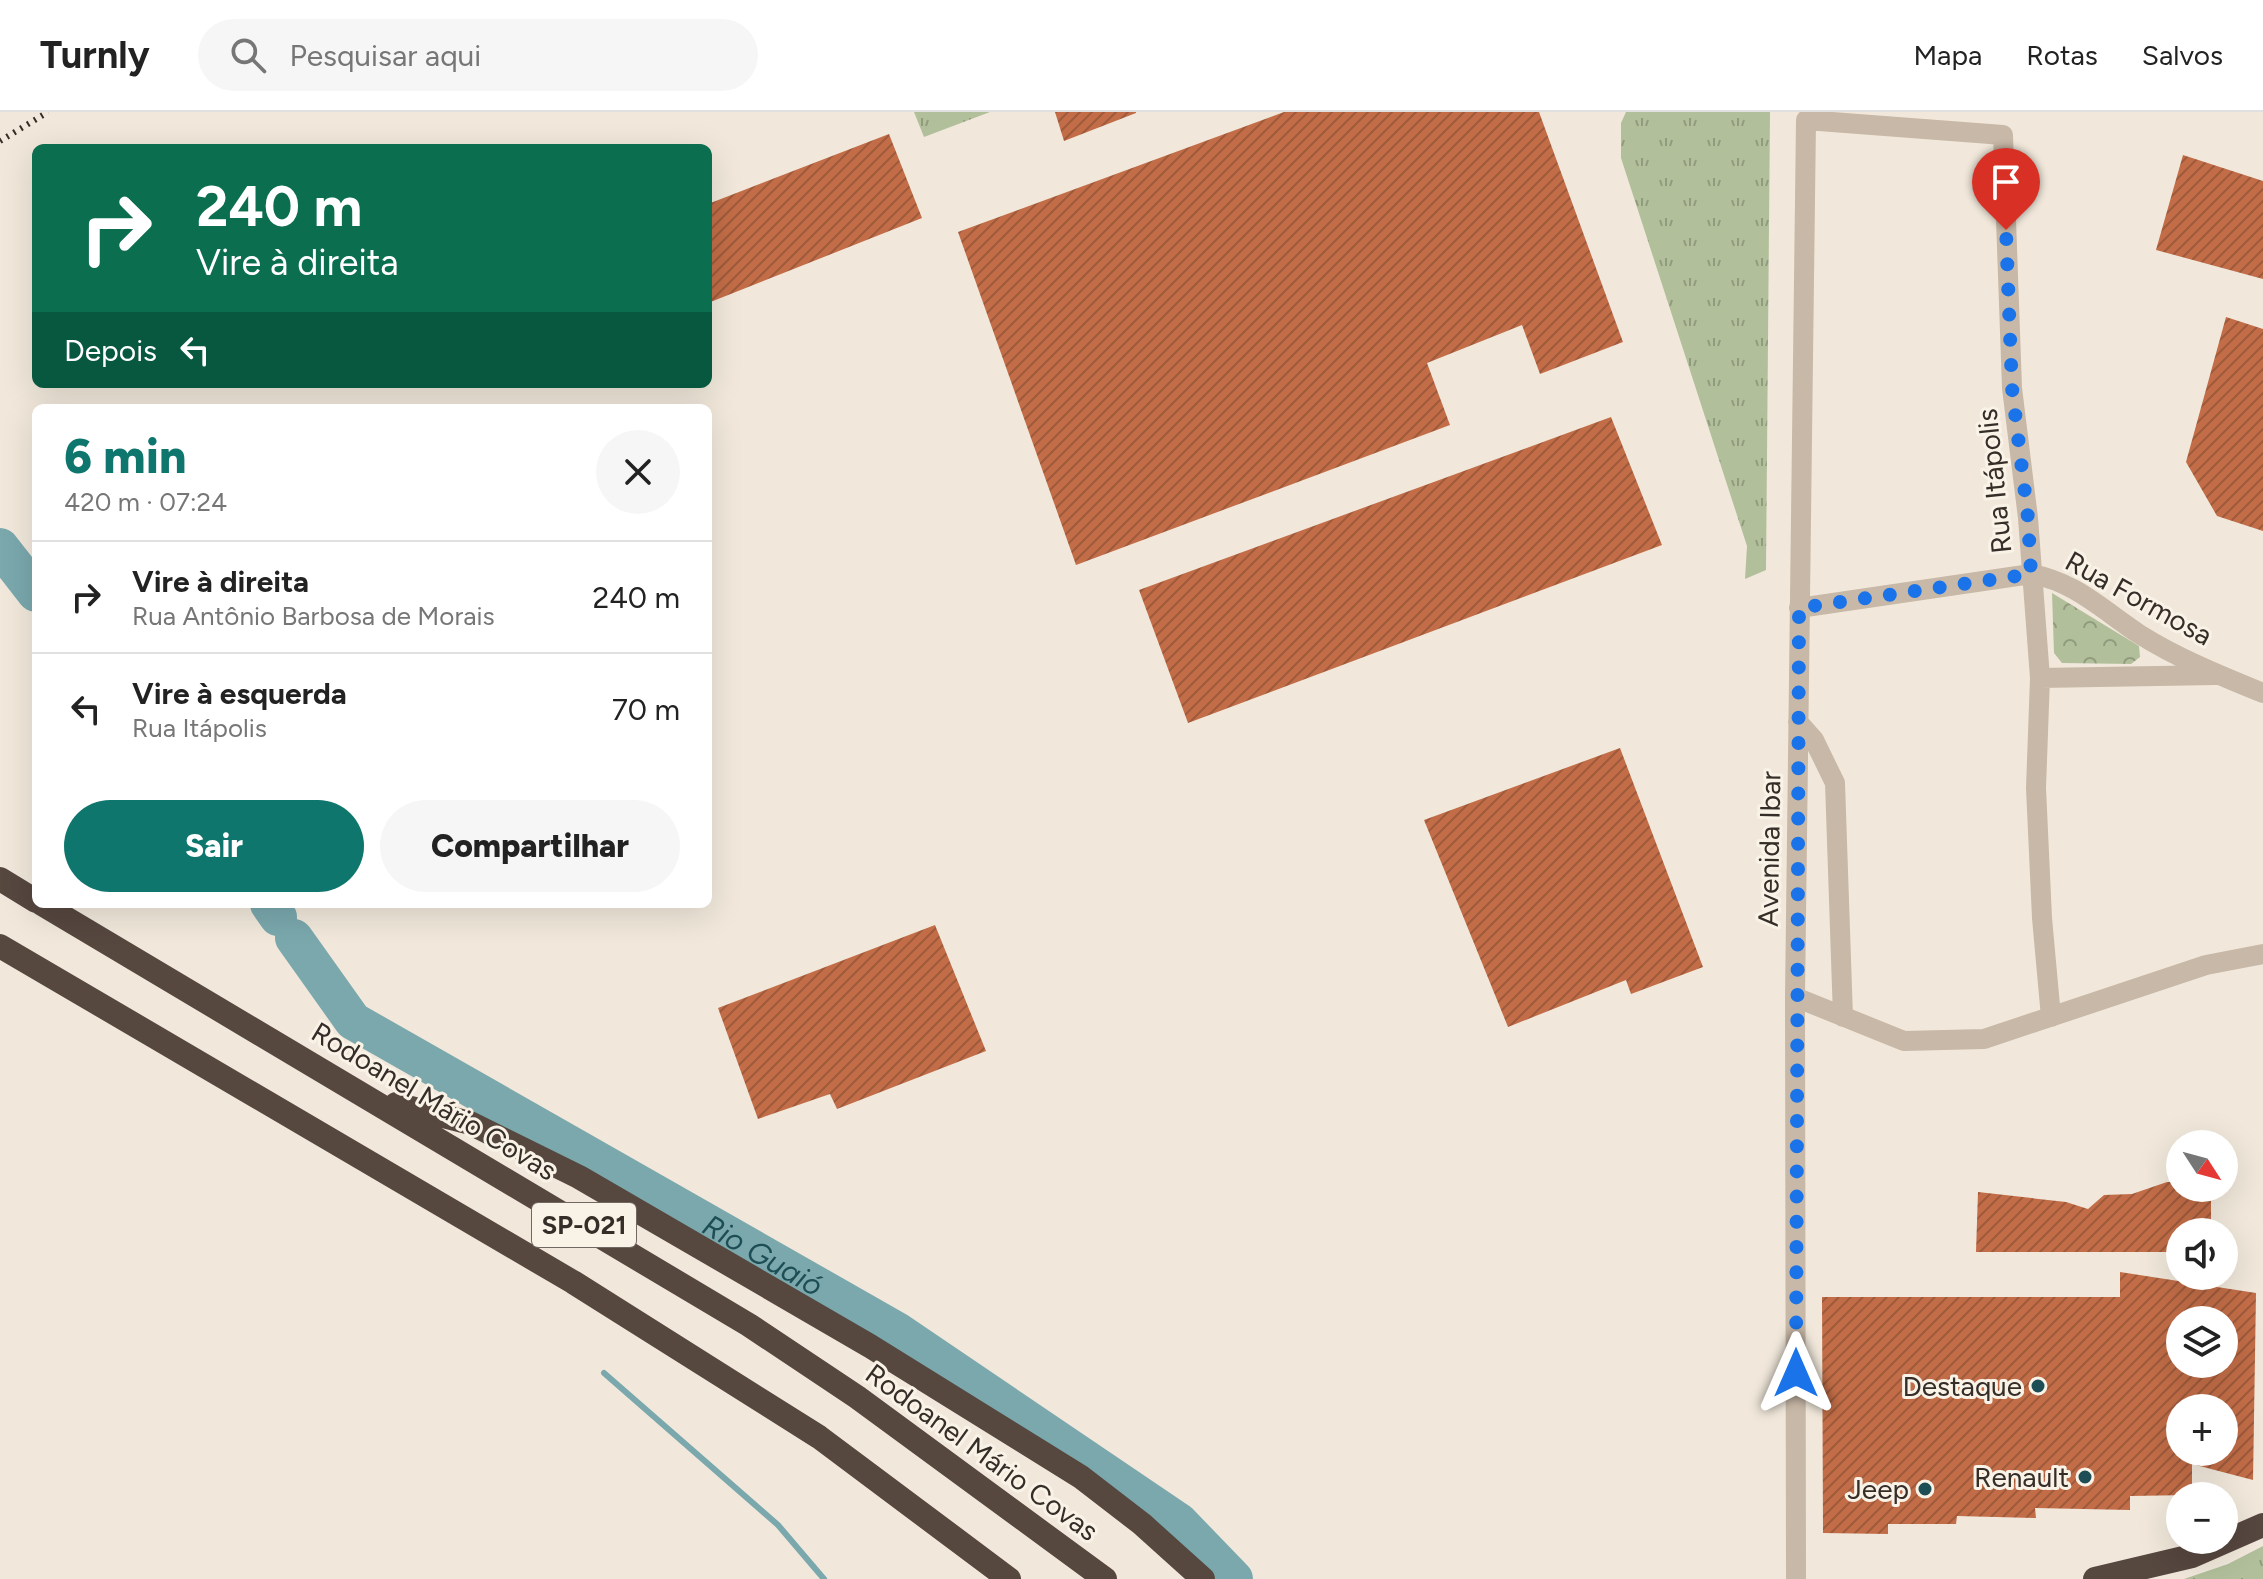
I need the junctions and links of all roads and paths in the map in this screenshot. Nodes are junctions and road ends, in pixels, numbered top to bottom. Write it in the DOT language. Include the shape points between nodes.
graph roads {
  1 [pos="1806,120"];
  2 [pos="2031,574"];
  3 [pos="1799,608"];
  4 [pos="2218,675"];
  5 [pos="2040,678"];
  6 [pos="2263,693"];
  7 [pos="1798,722"];
  8 [pos="0,879"];
  9 [pos="32,899"];
  10 [pos="49,908"];
  11 [pos="0,946"];
  12 [pos="2263,954"];
  13 [pos="1795,997"];
  14 [pos="1843,1017"];
  15 [pos="2051,1017"];
  16 [pos="376,1100"];
  17 [pos="2263,1525"];
  18 [pos="1009,1579"];
  19 [pos="1105,1579"];
  20 [pos="1203,1579"];
  21 [pos="1796,1579"];
  22 [pos="2095,1579"];
  1 -- 2 [label="street, Rua Itápolis" via="2003,135 2012,388"];
  1 -- 3 [label="street, Avenida Ibar"];
  2 -- 3 [label="street"];
  2 -- 4 [label="street, Rua Formosa" via="2061,582 2141,635"];
  2 -- 5 [label="street, Rua Itápolis"];
  3 -- 7 [label="street, Avenida Ibar"];
  4 -- 5 [label="street, Rua Formosa"];
  4 -- 6 [label="street, Rua Formosa"];
  5 -- 15 [label="street, Rua Itápolis" via="2036,788"];
  7 -- 13 [label="street, Avenida Ibar"];
  7 -- 14 [label="street" via="1814,740 1835,783"];
  8 -- 9 [label="highway"];
  10 -- 16 [label="highway, Rodoanel Mário Covas / SP-021"];
  11 -- 18 [label="highway, SP-021" via="573,1282 819,1437"];
  12 -- 15 [label="street" via="2206,965"];
  13 -- 14 [label="street"];
  13 -- 21 [label="street, Avenida Ibar"];
  14 -- 15 [label="street" via="1904,1041 1924,1043 1984,1039"];
  16 -- 19 [label="highway, Rodoanel Mário Covas / SP-021" via="749,1325 857,1397"];
  16 -- 20 [label="highway" via="470,1123 672,1227 1081,1477"];
  17 -- 22 [label="highway" via="2192,1556"];
}
